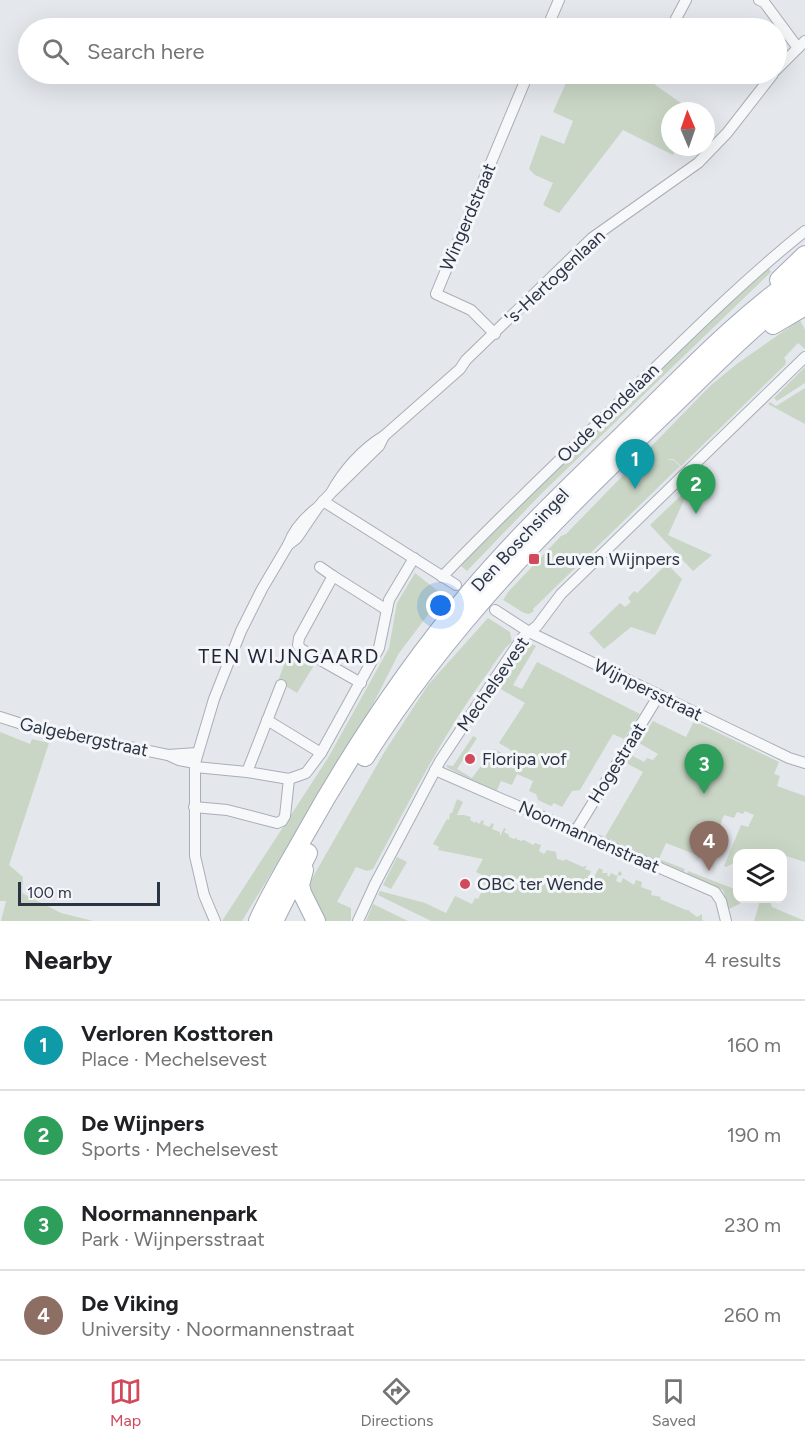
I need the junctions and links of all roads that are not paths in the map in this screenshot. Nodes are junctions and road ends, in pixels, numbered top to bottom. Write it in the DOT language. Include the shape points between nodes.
graph roads {
  1 [pos="558,0"];
  2 [pos="686,0"];
  3 [pos="759,0"];
  4 [pos="551,18"];
  5 [pos="677,18"];
  6 [pos="778,18"];
  7 [pos="787,28"];
  8 [pos="801,44"];
  9 [pos="787,59"];
  10 [pos="524,84"];
  11 [pos="765,84"];
  12 [pos="805,231"];
  13 [pos="778,253"];
  14 [pos="805,255"];
  15 [pos="798,269"];
  16 [pos="805,287"];
  17 [pos="805,306"];
  18 [pos="495,334"];
  19 [pos="742,339"];
  20 [pos="805,357"];
  21 [pos="324,500"];
  22 [pos="414,558"];
  23 [pos="320,567"];
  24 [pos="333,576"];
  25 [pos="442,577"];
  26 [pos="456,585"];
  27 [pos="387,610"];
  28 [pos="495,610"];
  29 [pos="529,632"];
  30 [pos="361,682"];
  31 [pos="281,686"];
  32 [pos="659,695"];
  33 [pos="0,717"];
  34 [pos="267,720"];
  35 [pos="321,753"];
  36 [pos="196,761"];
  37 [pos="805,764"];
  38 [pos="435,770"];
  39 [pos="247,772"];
  40 [pos="289,779"];
  41 [pos="194,807"];
  42 [pos="575,832"];
  43 [pos="306,857"];
  44 [pos="262,919"];
  45 [pos="215,921"];
  46 [pos="316,921"];
  47 [pos="358,921"];
  48 [pos="726,921"];
  1 -- 4 [label="street"];
  2 -- 5 [label="street"];
  3 -- 6 [label="street"];
  7 -- 8 [label="street"];
  8 -- 9 [label="street"];
  10 -- 18 [label="street, Wingerdstraat" via="436,294 471,310"];
  11 -- 18 [label="street, 's-Hertogenlaan" via="698,163 592,238"];
  12 -- 13 [label="street, Oude Rondelaan"];
  13 -- 15 [label="street"];
  13 -- 25 [label="street, Oude Rondelaan"];
  14 -- 15 [label="main road, Den Boschsingel"];
  15 -- 44 [label="main road, Den Boschsingel" via="563,493 458,607 408,670 363,737 324,800"];
  16 -- 19 [label="main road, Den Boschsingel"];
  17 -- 19 [label="main road" via="755,336"];
  18 -- 21 [label="street, 's-Hertogenlaan" via="384,436 379,446"];
  19 -- 43 [label="main road, Den Boschsingel" via="576,500 493,588 419,678"];
  20 -- 29 [label="street, Mechelsevest" via="561,594"];
  21 -- 22 [label="street"];
  21 -- 36 [label="street, 's-Hertogenlaan" via="292,534 241,631 214,699"];
  22 -- 25 [label="street"];
  22 -- 27 [label="street"];
  23 -- 24 [label="street"];
  24 -- 27 [label="street"];
  24 -- 30 [label="street" via="299,636 298,645"];
  25 -- 26 [label="street"];
  27 -- 30 [label="street" via="379,648"];
  28 -- 29 [label="street, Wijnpersstraat"];
  29 -- 32 [label="street, Wijnpersstraat"];
  29 -- 38 [label="street, Mechelsevest"];
  30 -- 35 [label="street"];
  31 -- 34 [label="street"];
  32 -- 37 [label="street, Wijnpersstraat"];
  32 -- 42 [label="street, Hogestraat"];
  33 -- 36 [label="street, Galgebergstraat"];
  34 -- 35 [label="street"];
  34 -- 39 [label="street"];
  35 -- 40 [label="street" via="306,773"];
  36 -- 39 [label="street"];
  36 -- 41 [label="street, 's-Hertogenlaan"];
  38 -- 42 [label="street, Noormannenstraat"];
  38 -- 47 [label="street, Mechelsevest"];
  39 -- 40 [label="street"];
  40 -- 41 [label="street" via="285,816 277,823 227,810"];
  41 -- 45 [label="street, 's-Hertogenlaan" via="197,868"];
  42 -- 48 [label="street, Noormannenstraat" via="715,892"];
  43 -- 44 [label="main road, Den Boschsingel"];
  43 -- 46 [label="main road" via="301,888"];
}
